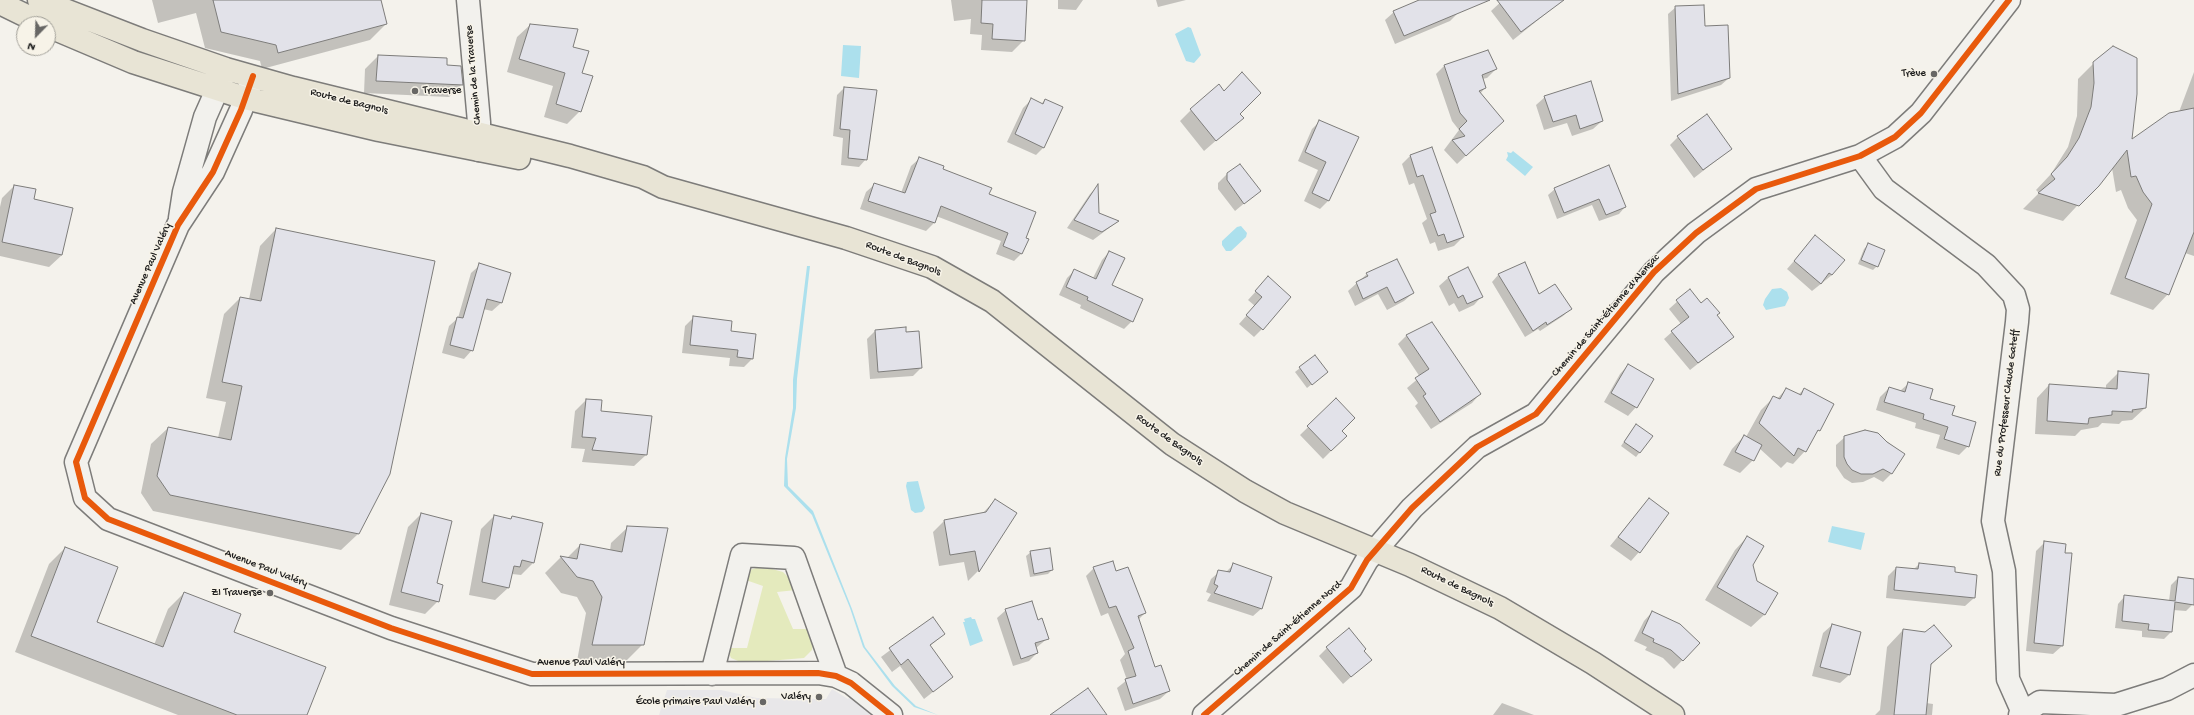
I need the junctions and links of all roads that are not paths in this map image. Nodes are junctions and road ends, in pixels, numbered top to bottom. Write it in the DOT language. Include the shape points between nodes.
graph roads {
  1 [pos="40,0"];
  2 [pos="468,0"];
  3 [pos="2009,0"];
  4 [pos="0,3"];
  5 [pos="27,16"];
  6 [pos="93,21"];
  7 [pos="56,30"];
  8 [pos="83,42"];
  9 [pos="226,69"];
  10 [pos="253,76"];
  11 [pos="217,90"];
  12 [pos="245,98"];
  13 [pos="479,142"];
  14 [pos="1860,156"];
  15 [pos="178,225"];
  16 [pos="1376,550"];
  17 [pos="712,674"];
  18 [pos="2194,675"];
  19 [pos="836,676"];
  20 [pos="2022,714"];
  21 [pos="891,715"];
  22 [pos="1204,715"];
  23 [pos="1673,715"];
  1 -- 6 [label="main road, Route de Bagnols"];
  2 -- 13 [label="street, Chemin de la Traverse"];
  3 -- 14 [label="street, Chemin de Saint-Étienne d'Alensac" via="1921,113 1896,137"];
  4 -- 5 [label="main road"];
  6 -- 8 [label="main road"];
  6 -- 9 [label="main road, Route de Bagnols"];
  7 -- 8 [label="main road, Route de Bagnols"];
  8 -- 11 [label="main road, Route de Bagnols"];
  9 -- 10 [label="main road, Route de Bagnols"];
  9 -- 11 [label="street, Avenue Paul Valéry"];
  10 -- 12 [label="street, Avenue Paul Valéry"];
  10 -- 13 [label="main road, Route de Bagnols"];
  11 -- 12 [label="main road, Route de Bagnols"];
  11 -- 15 [label="street, Avenue Paul Valéry" via="205,117 184,192"];
  12 -- 13 [label="main road, Route de Bagnols" via="379,130"];
  12 -- 15 [label="street, Avenue Paul Valéry" via="213,172"];
  13 -- 16 [label="main road, Route de Bagnols" via="644,188 663,187 846,238 938,270 992,301 1139,420 1205,467 1286,513"];
  14 -- 16 [label="street, Chemin de Saint-Étienne d'Alensac" via="1756,189 1696,233 1654,272 1536,414 1477,447 1412,508"];
  14 -- 20 [label="street, Rue du Professeur Claude Gateff" via="1884,189 1986,265 2014,295 2018,309 2017,322 1993,521 2004,571 2008,679"];
  15 -- 17 [label="street, Avenue Paul Valéry" via="76,462 85,498 108,519 391,628 532,674"];
  16 -- 22 [label="street, Chemin de Saint-Étienne Nord" via="1367,560 1351,588"];
  16 -- 23 [label="main road, Route de Bagnols" via="1500,608 1593,663"];
  17 -- 19 [label="street, Avenue Paul Valéry" via="818,673"];
  17 -- 19 [label="street" via="742,555 794,558"];
  18 -- 20 [label="street" via="2167,689 2116,705 2040,702"];
  19 -- 21 [label="street, Avenue Paul Valéry" via="851,683"];
}
